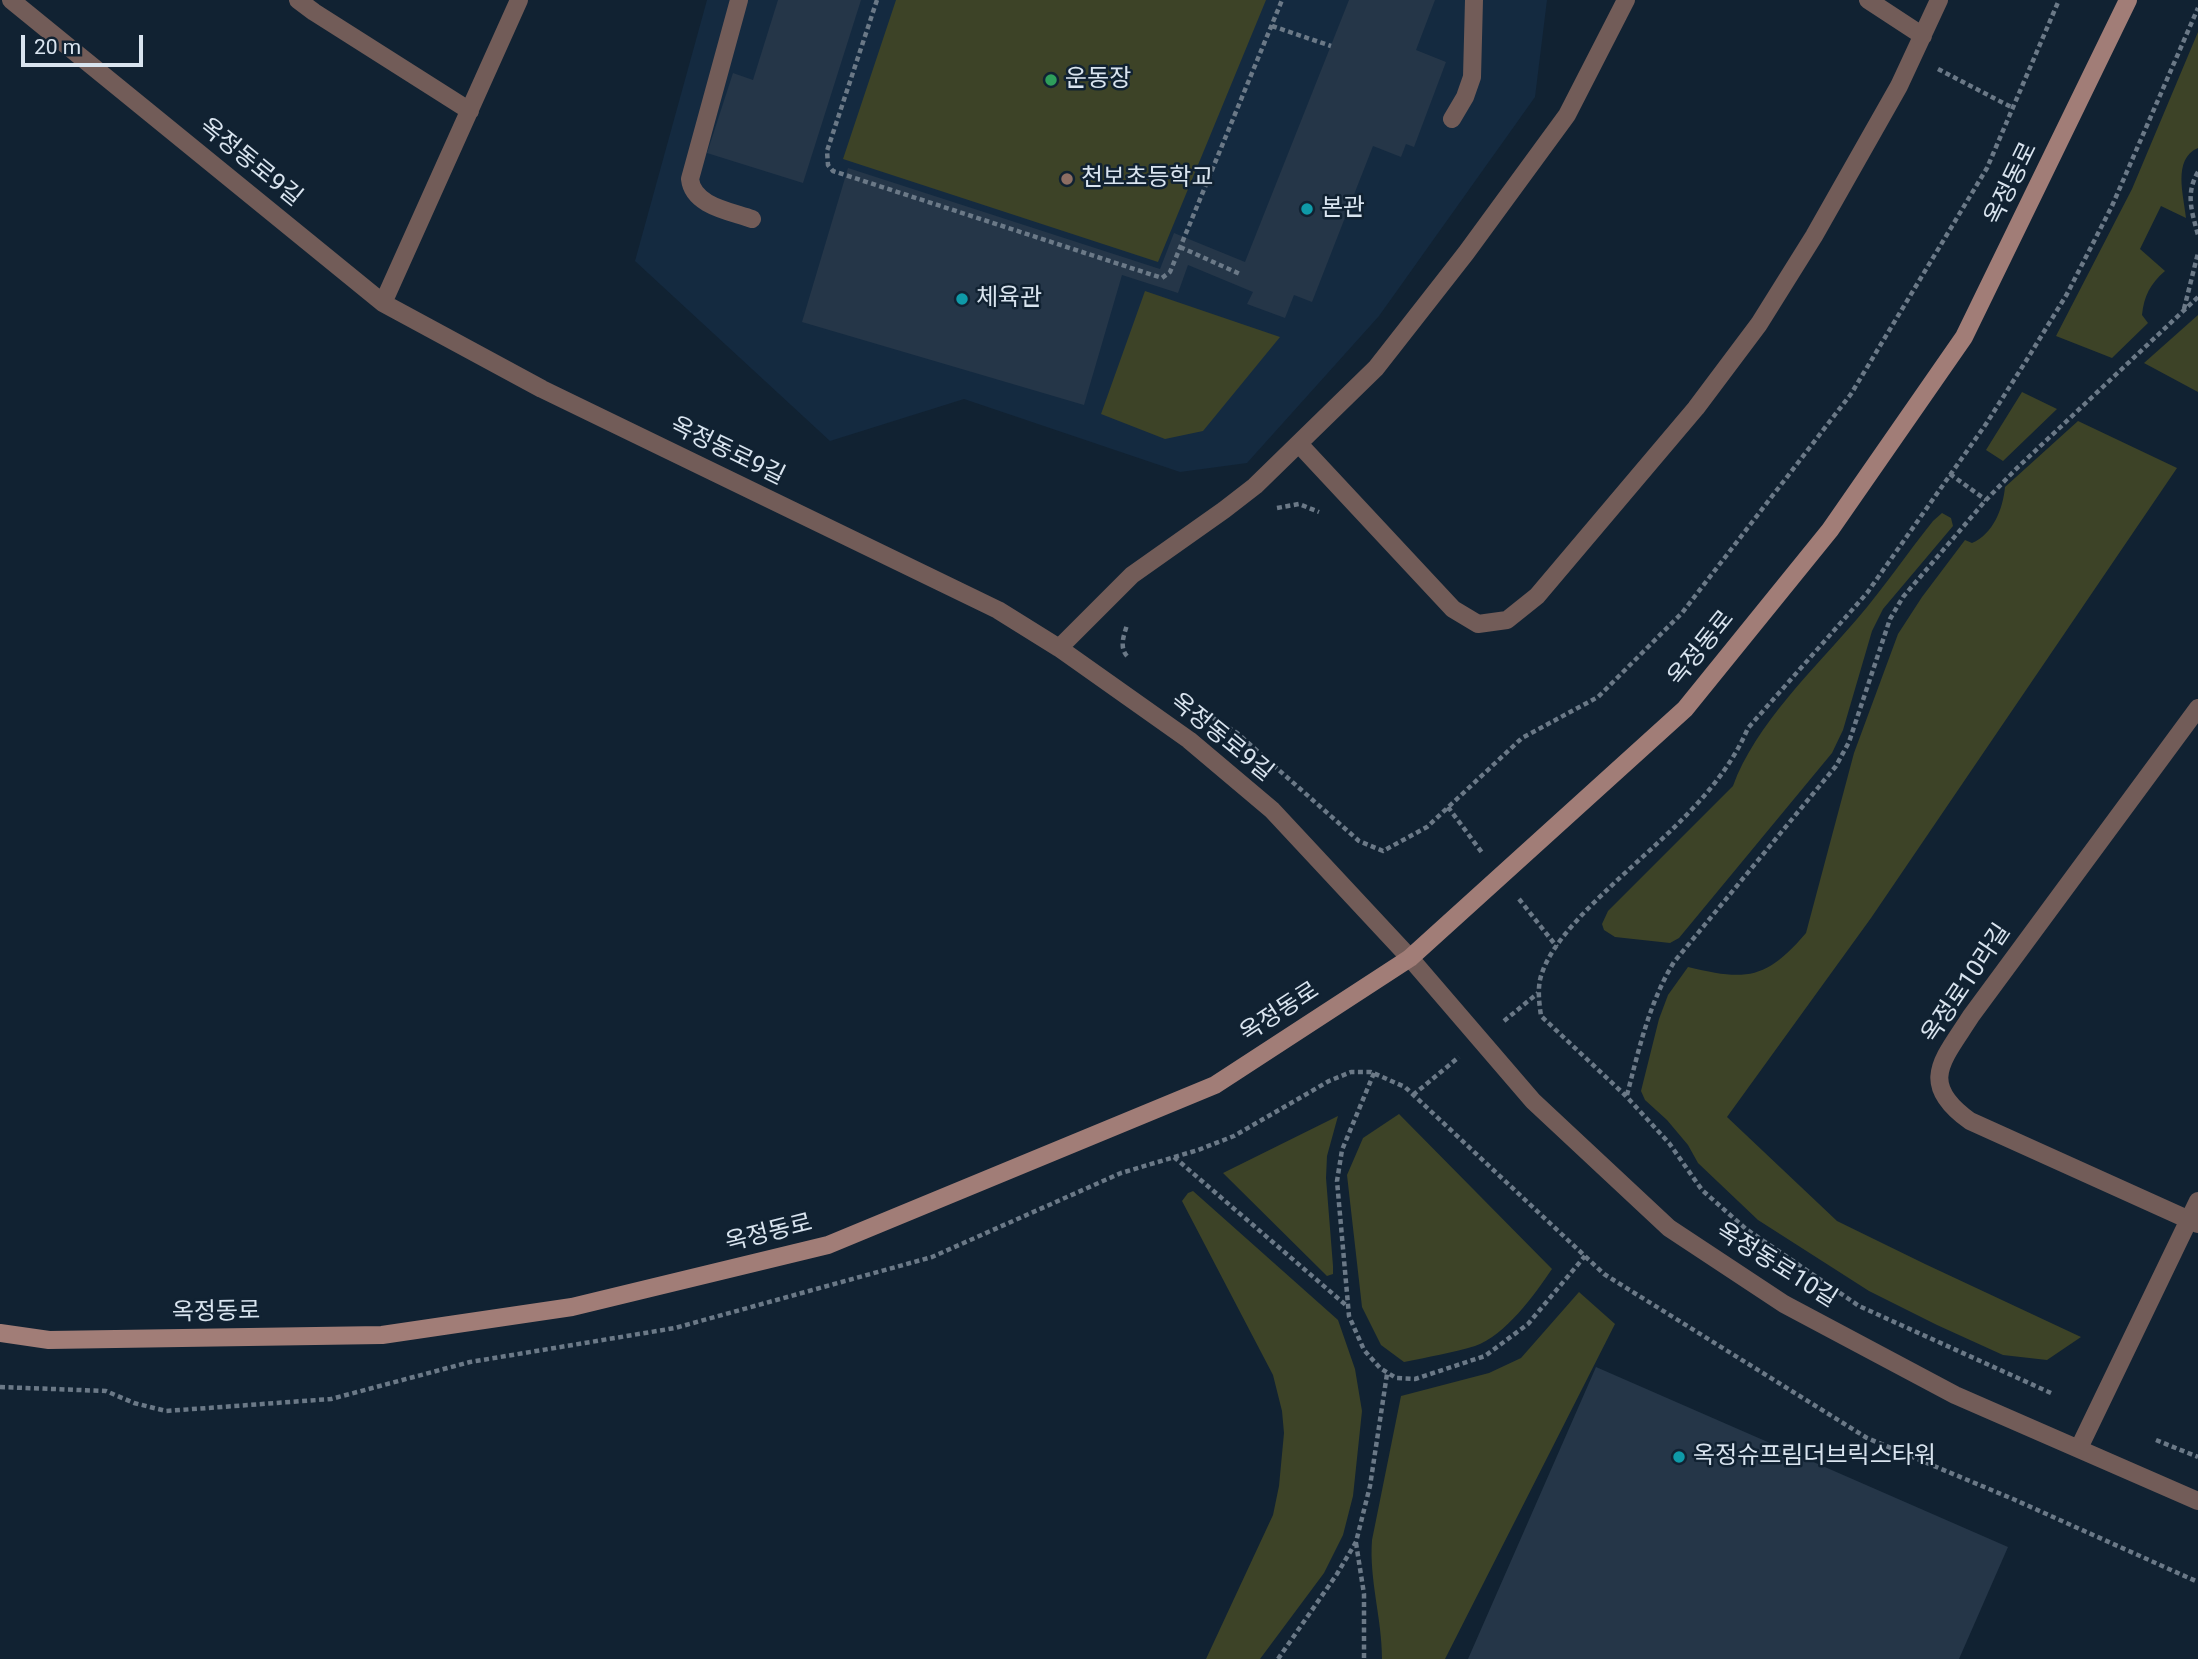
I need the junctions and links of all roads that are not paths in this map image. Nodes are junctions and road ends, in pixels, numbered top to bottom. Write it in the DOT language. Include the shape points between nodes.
graph roads {
  1 [pos="11,0"];
  2 [pos="298,0"];
  3 [pos="519,0"];
  4 [pos="739,0"];
  5 [pos="1474,0"];
  6 [pos="1626,0"];
  7 [pos="1868,0"];
  8 [pos="1939,0"];
  9 [pos="2128,0"];
  10 [pos="1923,36"];
  11 [pos="470,111"];
  12 [pos="1452,119"];
  13 [pos="752,219"];
  14 [pos="383,303"];
  15 [pos="1299,444"];
  16 [pos="1059,648"];
  17 [pos="2198,708"];
  18 [pos="1410,958"];
  19 [pos="2198,1201"];
  20 [pos="2194,1222"];
  21 [pos="0,1333"];
  22 [pos="2079,1448"];
  23 [pos="2198,1501"];
  1 -- 14 [label="street, 옥정동로9길"];
  2 -- 11 [label="street"];
  3 -- 11 [label="street"];
  4 -- 13 [label="street" via="690,179 691,189 703,201"];
  5 -- 12 [label="street" via="1472,77"];
  6 -- 15 [label="street" via="1567,115 1474,243 1376,368"];
  7 -- 10 [label="street"];
  8 -- 10 [label="street"];
  9 -- 18 [label="street, 옥정동로" via="1964,337 1830,530 1685,709"];
  10 -- 15 [label="street" via="1893,98 1759,324 1696,408 1536,596 1507,620 1478,624 1453,609"];
  11 -- 14 [label="street"];
  14 -- 16 [label="street, 옥정동로9길" via="542,389 998,610"];
  15 -- 16 [label="street" via="1255,486 1132,575"];
  16 -- 18 [label="street, 옥정동로9길" via="1189,740 1272,810"];
  17 -- 20 [label="street, 옥정로10라길" via="1971,1016 1938,1076 1941,1093 1951,1108 1970,1121"];
  18 -- 21 [label="street, 옥정동로" via="1215,1085 828,1245 572,1307 383,1335 49,1340"];
  18 -- 22 [label="street, 옥정동로10길" via="1533,1101 1669,1228 1784,1304 1955,1395"];
  19 -- 20 [label="street"];
  20 -- 22 [label="street"];
  22 -- 23 [label="street, 옥정동로10길"];
}
